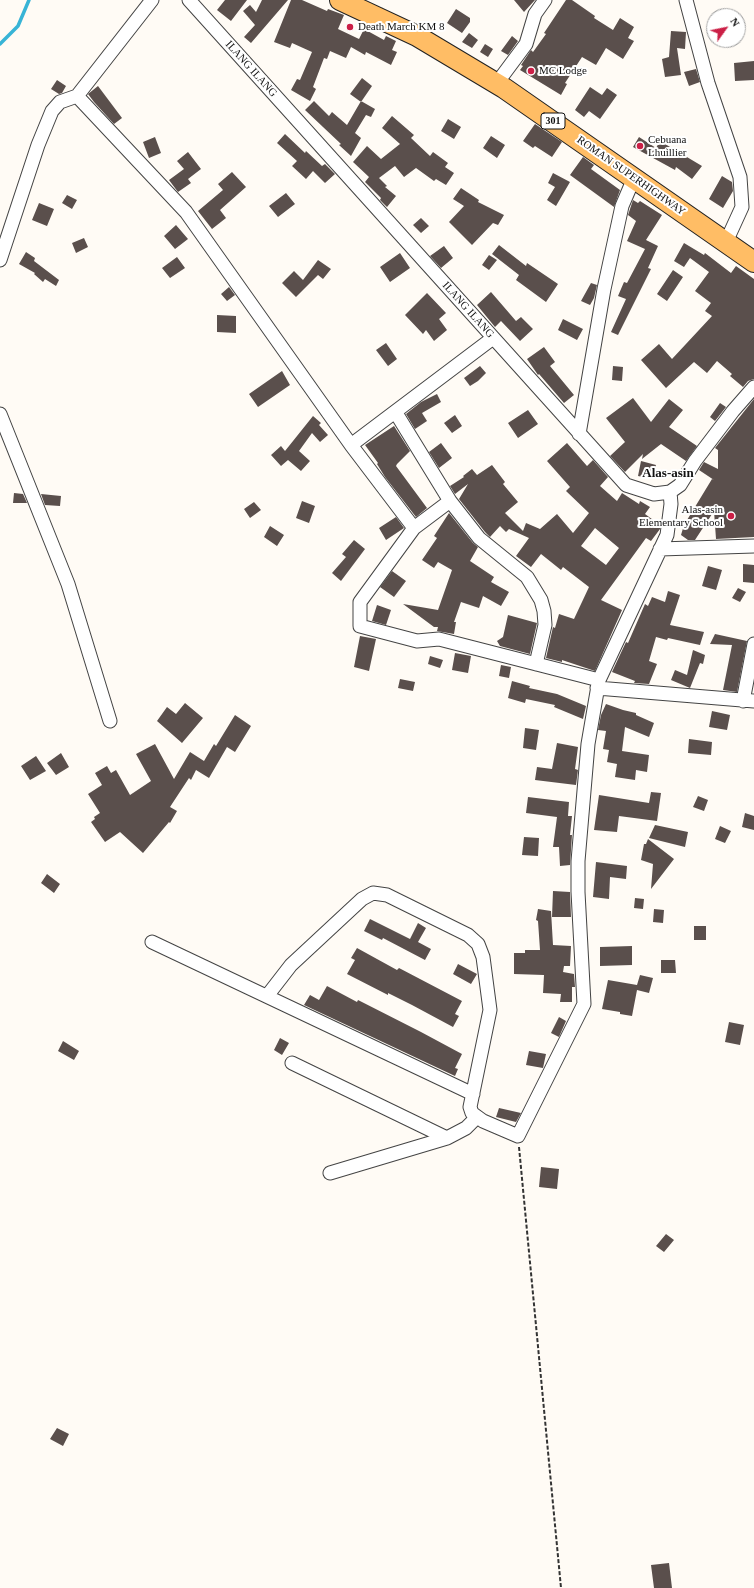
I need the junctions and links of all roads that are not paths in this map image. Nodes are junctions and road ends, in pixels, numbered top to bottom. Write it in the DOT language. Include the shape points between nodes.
graph roads {
  1 [pos="152,0"];
  2 [pos="189,0"];
  3 [pos="340,0"];
  4 [pos="545,0"];
  5 [pos="686,0"];
  6 [pos="497,83"];
  7 [pos="77,96"];
  8 [pos="634,178"];
  9 [pos="726,242"];
  10 [pos="0,260"];
  11 [pos="754,262"];
  12 [pos="493,338"];
  13 [pos="754,387"];
  14 [pos="396,413"];
  15 [pos="0,414"];
  16 [pos="579,434"];
  17 [pos="351,445"];
  18 [pos="670,492"];
  19 [pos="450,501"];
  20 [pos="414,528"];
  21 [pos="754,546"];
  22 [pos="660,549"];
  23 [pos="754,644"];
  24 [pos="536,664"];
  25 [pos="598,684"];
  26 [pos="749,701"];
  27 [pos="110,721"];
  28 [pos="152,942"];
  29 [pos="267,996"];
  30 [pos="292,1063"];
  31 [pos="473,1094"];
  32 [pos="477,1118"];
  33 [pos="447,1138"];
  34 [pos="330,1173"];
  1 -- 7 [label="street"];
  2 -- 12 [label="street, ILANG ILANG"];
  3 -- 6 [label="main road, ROMAN SUPERHIGHWAY / 301" via="417,36"];
  4 -- 6 [label="street" via="535,14 526,44"];
  5 -- 9 [label="street" via="708,83 740,177 742,207"];
  6 -- 8 [label="main road, ROMAN SUPERHIGHWAY / 301"];
  7 -- 10 [label="street" via="60,102 52,111 38,145"];
  7 -- 17 [label="street" via="186,212"];
  8 -- 9 [label="main road, ROMAN SUPERHIGHWAY / 301"];
  8 -- 16 [label="street" via="622,206 604,289"];
  9 -- 11 [label="main road, ROMAN SUPERHIGHWAY / 301"];
  12 -- 14 [label="street"];
  12 -- 16 [label="street, ILANG ILANG"];
  13 -- 18 [label="street" via="695,461 680,485"];
  14 -- 17 [label="street"];
  14 -- 19 [label="street"];
  15 -- 27 [label="street" via="68,584"];
  16 -- 18 [label="street, ILANG ILANG" via="626,486 654,494"];
  17 -- 20 [label="street"];
  18 -- 22 [label="street" via="672,504 667,535"];
  19 -- 20 [label="street"];
  19 -- 24 [label="street" via="479,538 527,577 541,600 546,625"];
  20 -- 24 [label="street" via="360,602 360,626 417,641 439,639"];
  21 -- 22 [label="street"];
  22 -- 25 [label="street"];
  23 -- 26 [label="street"];
  24 -- 25 [label="street"];
  25 -- 26 [label="street"];
  25 -- 32 [label="street" via="588,744 578,861 584,1004 518,1136"];
  28 -- 29 [label="street"];
  29 -- 31 [label="street"];
  29 -- 31 [label="street" via="291,965 362,900 373,893 387,895 468,935 478,944 483,957 490,1010"];
  30 -- 33 [label="street"];
  31 -- 32 [label="street" via="470,1107"];
  32 -- 33 [label="street" via="466,1128"];
  33 -- 34 [label="street"];
}
